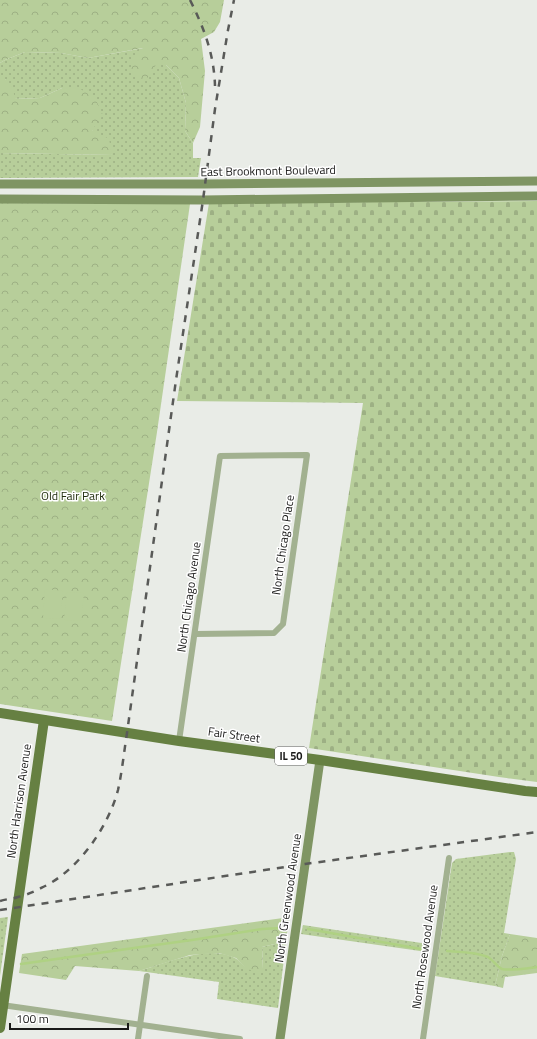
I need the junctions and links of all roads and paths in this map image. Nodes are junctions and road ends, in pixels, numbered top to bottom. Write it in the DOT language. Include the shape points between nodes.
graph roads {
  1 [pos="537,181"];
  2 [pos="0,184"];
  3 [pos="537,196"];
  4 [pos="0,200"];
  5 [pos="307,455"];
  6 [pos="195,634"];
  7 [pos="0,713"];
  8 [pos="44,720"];
  9 [pos="179,741"];
  10 [pos="320,760"];
  11 [pos="537,792"];
  12 [pos="449,858"];
  13 [pos="147,976"];
  14 [pos="2,1005"];
  15 [pos="140,1024"];
  16 [pos="0,1028"];
  17 [pos="138,1039"];
  18 [pos="240,1039"];
  19 [pos="280,1039"];
  20 [pos="423,1039"];
  1 -- 2 [label="main road, East Brookmont Boulevard"];
  3 -- 4 [label="main road"];
  5 -- 6 [label="street, North Chicago Place" via="283,624 274,633"];
  5 -- 6 [label="street, North Chicago Avenue" via="220,456"];
  6 -- 9 [label="street, North Chicago Avenue"];
  7 -- 8 [label="main road, Fair Street / IL 50"];
  8 -- 9 [label="main road, Fair Street / IL 50"];
  8 -- 14 [label="main road, North Harrison Avenue"];
  9 -- 10 [label="main road, Fair Street / IL 50"];
  10 -- 11 [label="main road, Fair Street / IL 50"];
  10 -- 19 [label="main road, North Greenwood Avenue"];
  12 -- 20 [label="street, North Rosewood Avenue"];
  13 -- 15 [label="street"];
  14 -- 15 [label="street"];
  14 -- 16 [label="main road, North Harrison Avenue"];
  15 -- 17 [label="street"];
  15 -- 18 [label="street"];
}
